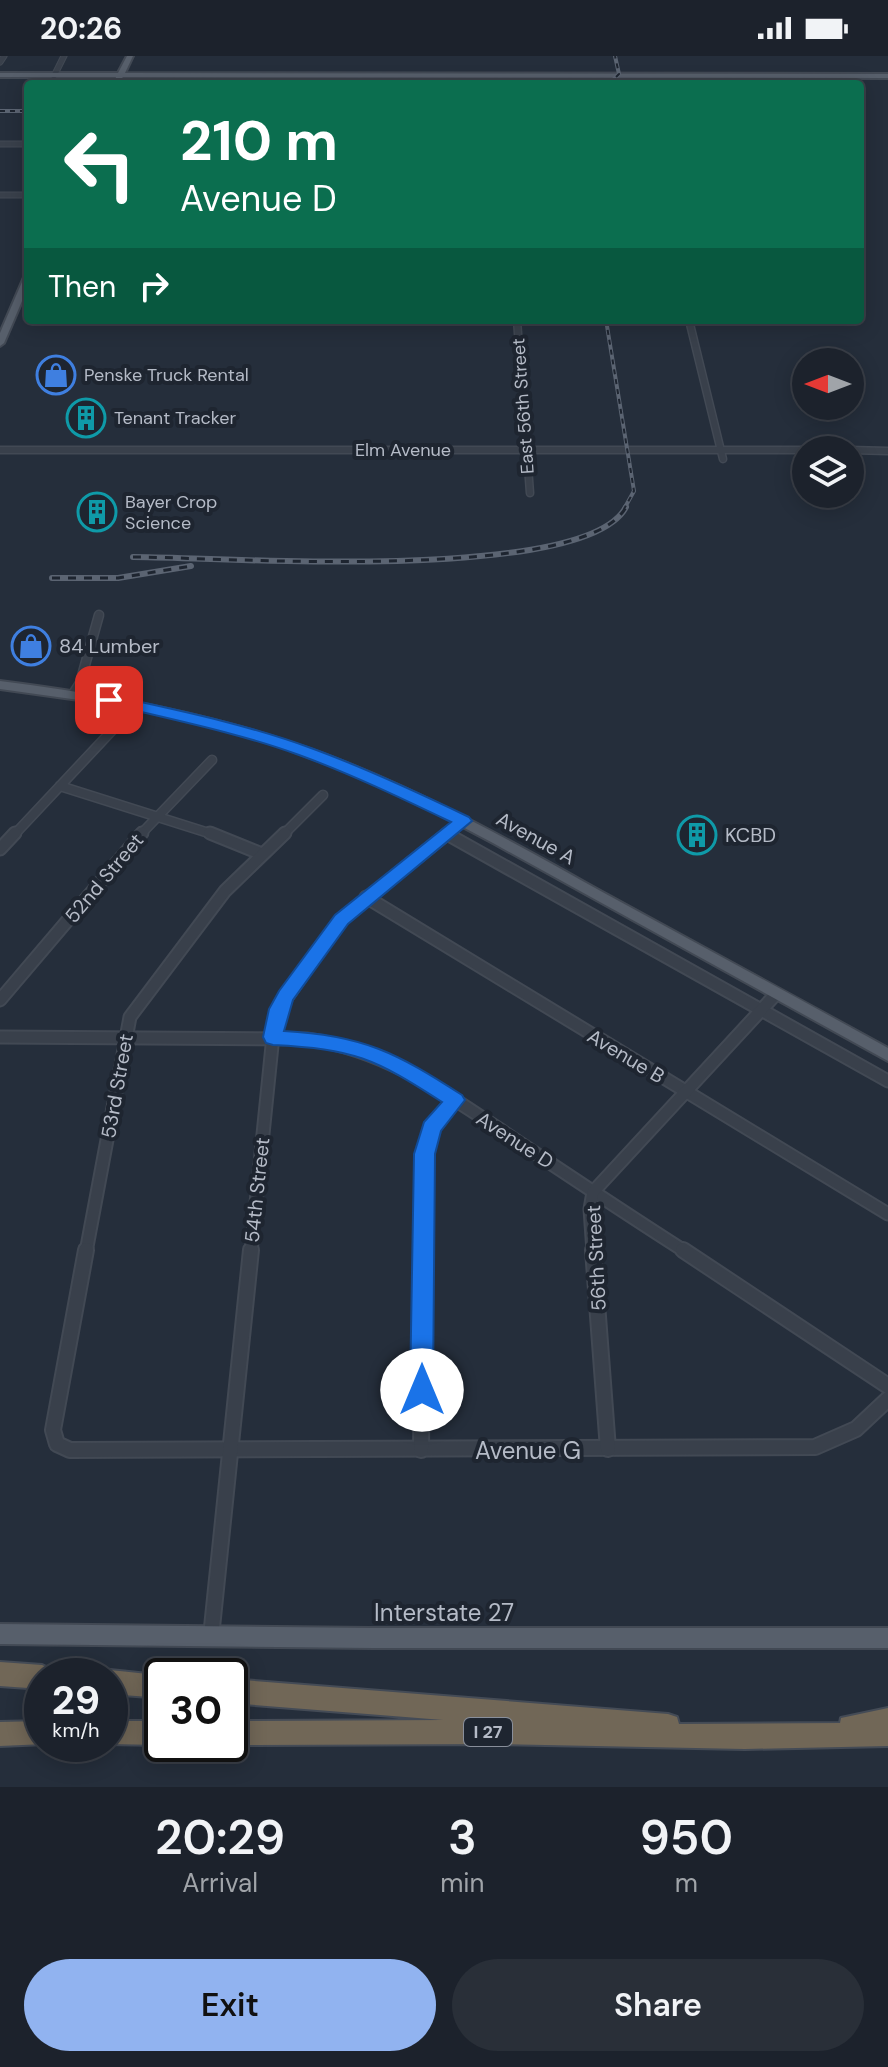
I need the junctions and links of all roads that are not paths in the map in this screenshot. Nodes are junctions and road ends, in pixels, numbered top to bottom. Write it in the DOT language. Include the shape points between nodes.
graph roads {
  1 [pos="4,56"];
  2 [pos="64,56"];
  3 [pos="130,56"];
  4 [pos="0,62"];
  5 [pos="372,73"];
  6 [pos="245,74"];
  7 [pos="0,75"];
  8 [pos="54,76"];
  9 [pos="121,76"];
  10 [pos="888,76"];
  11 [pos="118,80"];
  12 [pos="244,80"];
  13 [pos="371,80"];
  14 [pos="0,142"];
  15 [pos="24,143"];
  16 [pos="0,195"];
  17 [pos="24,195"];
  18 [pos="24,291"];
  19 [pos="517,324"];
  20 [pos="690,324"];
  21 [pos="0,343"];
  22 [pos="0,450"];
  23 [pos="527,450"];
  24 [pos="864,450"];
  25 [pos="792,451"];
  26 [pos="888,451"];
  27 [pos="723,455"];
  28 [pos="530,493"];
  29 [pos="99,615"];
  30 [pos="0,685"];
  31 [pos="73,694"];
  32 [pos="136,705"];
  33 [pos="212,760"];
  34 [pos="60,786"];
  35 [pos="323,795"];
  36 [pos="158,816"];
  37 [pos="463,821"];
  38 [pos="447,834"];
  39 [pos="0,849"];
  40 [pos="262,854"];
  41 [pos="366,897"];
  42 [pos="776,994"];
  43 [pos="0,1000"];
  44 [pos="760,1011"];
  45 [pos="0,1037"];
  46 [pos="126,1037"];
  47 [pos="273,1037"];
  48 [pos="888,1055"];
  49 [pos="888,1081"];
  50 [pos="685,1091"];
  51 [pos="455,1100"];
  52 [pos="593,1192"];
  53 [pos="888,1214"];
  54 [pos="888,1386"];
  55 [pos="888,1399"];
  56 [pos="57,1444"];
  57 [pos="608,1449"];
  58 [pos="230,1450"];
  59 [pos="421,1450"];
  60 [pos="0,1634"];
  61 [pos="211,1637"];
  62 [pos="888,1638"];
  63 [pos="0,1674"];
  64 [pos="24,1676"];
  65 [pos="248,1692"];
  66 [pos="888,1720"];
  67 [pos="24,1733"];
  68 [pos="248,1733"];
  69 [pos="0,1734"];
  70 [pos="888,1734"];
  71 [pos="798,1736"];
  72 [pos="745,1737"];
  1 -- 4 [label="street"];
  2 -- 8 [label="street"];
  3 -- 9 [label="main road"];
  5 -- 6 [label="main road"];
  5 -- 10 [label="main road"];
  5 -- 13 [label="street"];
  6 -- 9 [label="main road"];
  6 -- 12 [label="street"];
  7 -- 8 [label="main road"];
  8 -- 9 [label="main road"];
  9 -- 11 [label="main road"];
  14 -- 15 [label="street"];
  16 -- 17 [label="street"];
  18 -- 21 [label="main road"];
  19 -- 23 [label="street, East 56th Street"];
  20 -- 27 [label="street"];
  22 -- 23 [label="street, Elm Avenue"];
  23 -- 27 [label="street, Elm Avenue"];
  23 -- 28 [label="street, East 56th Street"];
  24 -- 26 [label="street"];
  25 -- 27 [label="street, Elm Avenue"];
  29 -- 31 [label="street"];
  30 -- 31 [label="main road, Avenue A"];
  31 -- 32 [label="main road, Avenue A"];
  32 -- 34 [label="street"];
  32 -- 37 [label="main road, Avenue A" via="303,751"];
  33 -- 36 [label="street, 52nd Street"];
  34 -- 36 [label="street"];
  34 -- 39 [label="street"];
  35 -- 40 [label="street, 53rd Street"];
  36 -- 40 [label="street"];
  36 -- 43 [label="street, 52nd Street"];
  37 -- 38 [label="street, 54th Street"];
  37 -- 42 [label="main road, Avenue A"];
  38 -- 41 [label="street, 54th Street"];
  38 -- 44 [label="street, Avenue A"];
  40 -- 46 [label="street, 53rd Street" via="215,903 137,1005"];
  41 -- 47 [label="street, 54th Street" via="329,934 286,996"];
  41 -- 50 [label="street, Avenue B"];
  42 -- 44 [label="street, 56th Street"];
  42 -- 48 [label="main road, Avenue A"];
  44 -- 49 [label="street, Avenue A"];
  44 -- 50 [label="street, 56th Street"];
  45 -- 46 [label="street, Avenue D"];
  46 -- 47 [label="street, Avenue D"];
  46 -- 56 [label="street, 53rd Street" via="55,1416"];
  47 -- 51 [label="street, Avenue D" via="361,1048 396,1062"];
  47 -- 58 [label="street, 54th Street"];
  50 -- 52 [label="street, 56th Street"];
  50 -- 53 [label="street, Avenue B"];
  51 -- 52 [label="street, Avenue D"];
  51 -- 59 [label="street" via="431,1128 424,1154"];
  52 -- 54 [label="street, Avenue D"];
  52 -- 57 [label="street, 56th Street"];
  55 -- 57 [label="street, Avenue G" via="851,1435 815,1447"];
  56 -- 58 [label="street, Avenue G" via="70,1450"];
  57 -- 59 [label="street, Avenue G"];
  58 -- 59 [label="street, Avenue G"];
  58 -- 61 [label="street, 54th Street"];
  60 -- 61 [label="main road, Interstate 27"];
  61 -- 62 [label="main road, Interstate 27"];
  63 -- 64 [label="highway"];
  65 -- 72 [label="highway" via="626,1721"];
  66 -- 71 [label="highway"];
  67 -- 69 [label="highway"];
  68 -- 72 [label="highway, I 27"];
  70 -- 71 [label="highway, I 27"];
  71 -- 72 [label="highway, I 27"];
}
